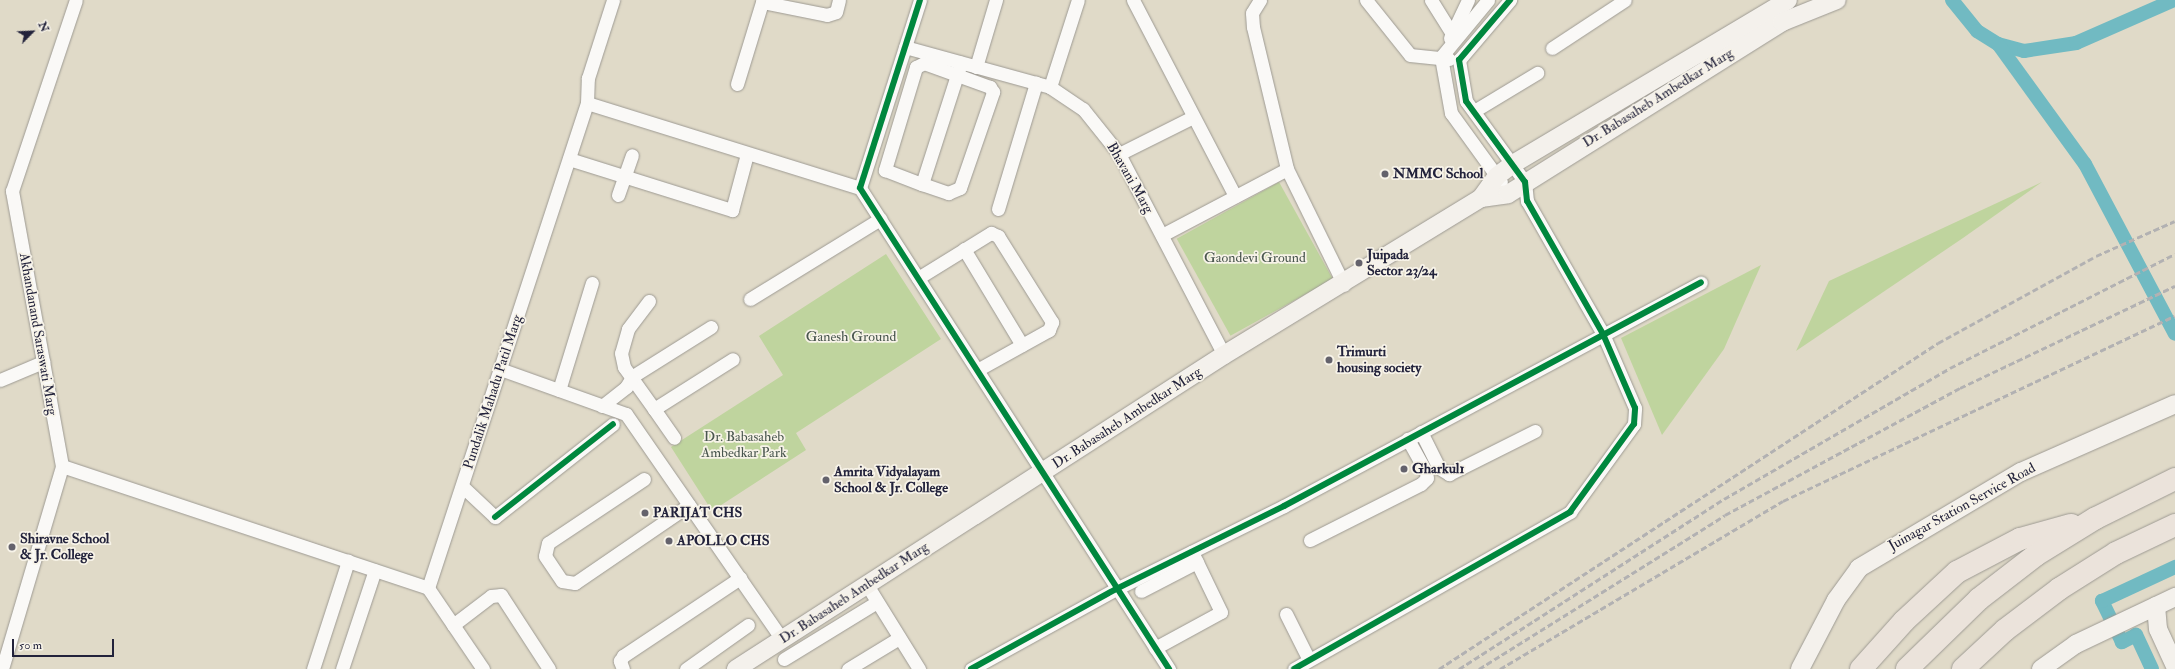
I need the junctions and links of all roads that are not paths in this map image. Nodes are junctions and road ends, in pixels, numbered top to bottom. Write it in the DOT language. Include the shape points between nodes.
graph roads {
  1 [pos="76,0"];
  2 [pos="614,0"];
  3 [pos="840,0"];
  4 [pos="920,0"];
  5 [pos="996,0"];
  6 [pos="1078,0"];
  7 [pos="1133,0"];
  8 [pos="1260,0"];
  9 [pos="1366,0"];
  10 [pos="1431,0"];
  11 [pos="1468,0"];
  12 [pos="1488,0"];
  13 [pos="1510,0"];
  14 [pos="1625,0"];
  15 [pos="1788,0"];
  16 [pos="1837,0"];
  17 [pos="1452,33"];
  18 [pos="905,47"];
  19 [pos="1552,48"];
  20 [pos="1441,57"];
  21 [pos="1459,60"];
  22 [pos="976,67"];
  23 [pos="959,69"];
  24 [pos="1537,74"];
  25 [pos="1036,83"];
  26 [pos="737,84"];
  27 [pos="1050,87"];
  28 [pos="588,103"];
  29 [pos="1474,111"];
  30 [pos="1193,117"];
  31 [pos="747,154"];
  32 [pos="1119,154"];
  33 [pos="632,155"];
  34 [pos="569,159"];
  35 [pos="1513,164"];
  36 [pos="1287,169"];
  37 [pos="625,176"];
  38 [pos="1497,176"];
  39 [pos="1525,182"];
  40 [pos="922,184"];
  41 [pos="860,188"];
  42 [pos="1508,194"];
  43 [pos="618,195"];
  44 [pos="1235,196"];
  45 [pos="1481,198"];
  46 [pos="1527,201"];
  47 [pos="998,209"];
  48 [pos="880,219"];
  49 [pos="1162,235"];
  50 [pos="964,249"];
  51 [pos="918,278"];
  52 [pos="592,282"];
  53 [pos="1701,282"];
  54 [pos="1344,285"];
  55 [pos="750,298"];
  56 [pos="649,301"];
  57 [pos="711,327"];
  58 [pos="1603,334"];
  59 [pos="1022,345"];
  60 [pos="1224,355"];
  61 [pos="733,360"];
  62 [pos="43,362"];
  63 [pos="500,369"];
  64 [pos="977,370"];
  65 [pos="633,376"];
  66 [pos="0,380"];
  67 [pos="559,390"];
  68 [pos="2175,404"];
  69 [pos="602,406"];
  70 [pos="654,409"];
  71 [pos="614,424"];
  72 [pos="1535,431"];
  73 [pos="1421,432"];
  74 [pos="674,438"];
  75 [pos="1408,439"];
  76 [pos="62,466"];
  77 [pos="1043,473"];
  78 [pos="644,479"];
  79 [pos="2175,479"];
  80 [pos="463,487"];
  81 [pos="689,505"];
  82 [pos="2096,518"];
  83 [pos="2175,525"];
  84 [pos="1310,540"];
  85 [pos="1195,557"];
  86 [pos="348,561"];
  87 [pos="375,570"];
  88 [pos="740,578"];
  89 [pos="866,585"];
  90 [pos="428,588"];
  91 [pos="1116,589"];
  92 [pos="1141,591"];
  93 [pos="2175,596"];
  94 [pos="877,602"];
  95 [pos="2156,606"];
  96 [pos="1286,614"];
  97 [pos="453,625"];
  98 [pos="748,625"];
  99 [pos="899,638"];
  100 [pos="782,639"];
  101 [pos="1155,648"];
  102 [pos="1308,658"];
  103 [pos="784,659"];
  104 [pos="2175,666"];
  105 [pos="2,669"];
  106 [pos="313,669"];
  107 [pos="342,669"];
  108 [pos="483,669"];
  109 [pos="549,669"];
  110 [pos="623,669"];
  111 [pos="686,669"];
  112 [pos="736,669"];
  113 [pos="848,669"];
  114 [pos="920,669"];
  115 [pos="971,669"];
  116 [pos="1169,669"];
  117 [pos="1284,669"];
  118 [pos="1294,669"];
  119 [pos="1800,669"];
  120 [pos="1861,669"];
  121 [pos="1907,669"];
  122 [pos="1963,669"];
  123 [pos="2041,669"];
  1 -- 62 [label="street, Akhandanand Saraswati Marg" via="12,191"];
  2 -- 28 [label="street, Pundalik Mahadu Patil Marg" via="588,78"];
  3 -- 26 [label="street" via="836,12 827,15 762,2"];
  4 -- 18 [label="street"];
  5 -- 22 [label="street"];
  6 -- 27 [label="street"];
  7 -- 30 [label="street"];
  8 -- 36 [label="street" via="1252,13 1253,27"];
  9 -- 20 [label="street" via="1410,55"];
  10 -- 17 [label="street"];
  11 -- 17 [label="street"];
  12 -- 20 [label="street"];
  13 -- 21 [label="street"];
  14 -- 19 [label="street"];
  15 -- 35 [label="main road, Dr. Babasaheb Ambedkar Marg"];
  16 -- 39 [label="main road, Dr. Babasaheb Ambedkar Marg" via="1782,22"];
  17 -- 20 [label="street"];
  18 -- 23 [label="street, Bhavani Marg"];
  18 -- 41 [label="street"];
  20 -- 21 [label="street"];
  20 -- 38 [label="street" via="1451,113"];
  21 -- 29 [label="street" via="1466,101"];
  22 -- 23 [label="street, Bhavani Marg"];
  22 -- 25 [label="street, Bhavani Marg"];
  23 -- 40 [label="street"];
  23 -- 40 [label="street" via="990,87 993,92 960,188 948,193"];
  23 -- 40 [label="street" via="924,63 916,68 885,170"];
  24 -- 29 [label="street"];
  25 -- 27 [label="street, Bhavani Marg"];
  25 -- 47 [label="street"];
  27 -- 32 [label="street, Bhavani Marg" via="1083,109"];
  28 -- 31 [label="street"];
  28 -- 34 [label="street, Pundalik Mahadu Patil Marg"];
  29 -- 35 [label="street"];
  30 -- 32 [label="street"];
  30 -- 44 [label="street"];
  31 -- 37 [label="street" via="732,210"];
  31 -- 41 [label="street"];
  32 -- 49 [label="street, Bhavani Marg"];
  33 -- 37 [label="street"];
  34 -- 37 [label="street"];
  34 -- 63 [label="street, Pundalik Mahadu Patil Marg"];
  35 -- 38 [label="main road, Dr. Babasaheb Ambedkar Marg"];
  35 -- 39 [label="street"];
  36 -- 44 [label="street"];
  36 -- 54 [label="street"];
  37 -- 43 [label="street"];
  38 -- 42 [label="street"];
  38 -- 45 [label="main road, Dr. Babasaheb Ambedkar Marg"];
  39 -- 42 [label="main road, Dr. Babasaheb Ambedkar Marg"];
  39 -- 46 [label="street"];
  41 -- 48 [label="street"];
  42 -- 45 [label="main road, Dr. Babasaheb Ambedkar Marg"];
  42 -- 46 [label="street"];
  44 -- 49 [label="street"];
  45 -- 54 [label="main road, Dr. Babasaheb Ambedkar Marg"];
  46 -- 58 [label="street"];
  48 -- 51 [label="street"];
  48 -- 55 [label="street"];
  49 -- 60 [label="street, Bhavani Marg"];
  50 -- 51 [label="street"];
  50 -- 59 [label="street"];
  50 -- 59 [label="street" via="991,233 998,236 1052,322 1049,330"];
  51 -- 64 [label="street"];
  52 -- 67 [label="street"];
  53 -- 58 [label="street"];
  54 -- 60 [label="main road, Dr. Babasaheb Ambedkar Marg"];
  56 -- 65 [label="street" via="628,329 620,353 624,367"];
  57 -- 65 [label="street"];
  58 -- 73 [label="street"];
  58 -- 102 [label="street" via="1635,408 1634,424 1570,512"];
  59 -- 64 [label="street"];
  60 -- 77 [label="main road, Dr. Babasaheb Ambedkar Marg"];
  61 -- 70 [label="street"];
  62 -- 66 [label="street"];
  62 -- 76 [label="street, Akhandanand Saraswati Marg"];
  63 -- 67 [label="street"];
  63 -- 80 [label="street, Pundalik Mahadu Patil Marg"];
  64 -- 77 [label="street"];
  65 -- 69 [label="street" via="626,387"];
  65 -- 70 [label="street"];
  67 -- 69 [label="street"];
  68 -- 119 [label="main road, Juinagar Station Service Road" via="2021,472 1859,568 1836,600"];
  69 -- 81 [label="street" via="626,414"];
  70 -- 74 [label="street"];
  71 -- 80 [label="street" via="495,517"];
  72 -- 73 [label="street" via="1449,474 1439,468"];
  73 -- 75 [label="street"];
  75 -- 84 [label="street" via="1426,472 1426,478 1421,484"];
  75 -- 85 [label="street"];
  76 -- 86 [label="street"];
  76 -- 105 [label="street, Akhandanand Saraswati Marg"];
  77 -- 89 [label="main road, Dr. Babasaheb Ambedkar Marg"];
  77 -- 91 [label="street"];
  78 -- 81 [label="street" via="548,543 544,556 562,581 575,583"];
  79 -- 82 [label="highway"];
  80 -- 90 [label="street, Pundalik Mahadu Patil Marg"];
  81 -- 88 [label="street"];
  82 -- 120 [label="highway" via="2020,539 1957,572 1904,621"];
  82 -- 121 [label="highway" via="2036,555 1979,598"];
  83 -- 122 [label="highway" via="2116,553 2059,589 2005,630"];
  85 -- 91 [label="street"];
  85 -- 92 [label="street"];
  85 -- 101 [label="street" via="1221,612"];
  86 -- 87 [label="street"];
  86 -- 106 [label="street"];
  87 -- 90 [label="street"];
  87 -- 107 [label="street"];
  88 -- 100 [label="street"];
  88 -- 110 [label="street" via="624,656 620,661"];
  89 -- 94 [label="street"];
  89 -- 100 [label="main road, Dr. Babasaheb Ambedkar Marg"];
  90 -- 97 [label="street"];
  91 -- 101 [label="street"];
  91 -- 115 [label="street"];
  93 -- 95 [label="main road"];
  94 -- 99 [label="street"];
  94 -- 103 [label="street"];
  95 -- 104 [label="main road" via="2158,629"];
  95 -- 123 [label="main road" via="2104,630"];
  96 -- 102 [label="street"];
  97 -- 108 [label="street"];
  97 -- 109 [label="street" via="491,596 500,595"];
  98 -- 111 [label="street"];
  99 -- 113 [label="street"];
  99 -- 114 [label="street"];
  100 -- 112 [label="main road, Dr. Babasaheb Ambedkar Marg"];
  101 -- 116 [label="street"];
  102 -- 117 [label="street"];
  102 -- 118 [label="street"];
}
